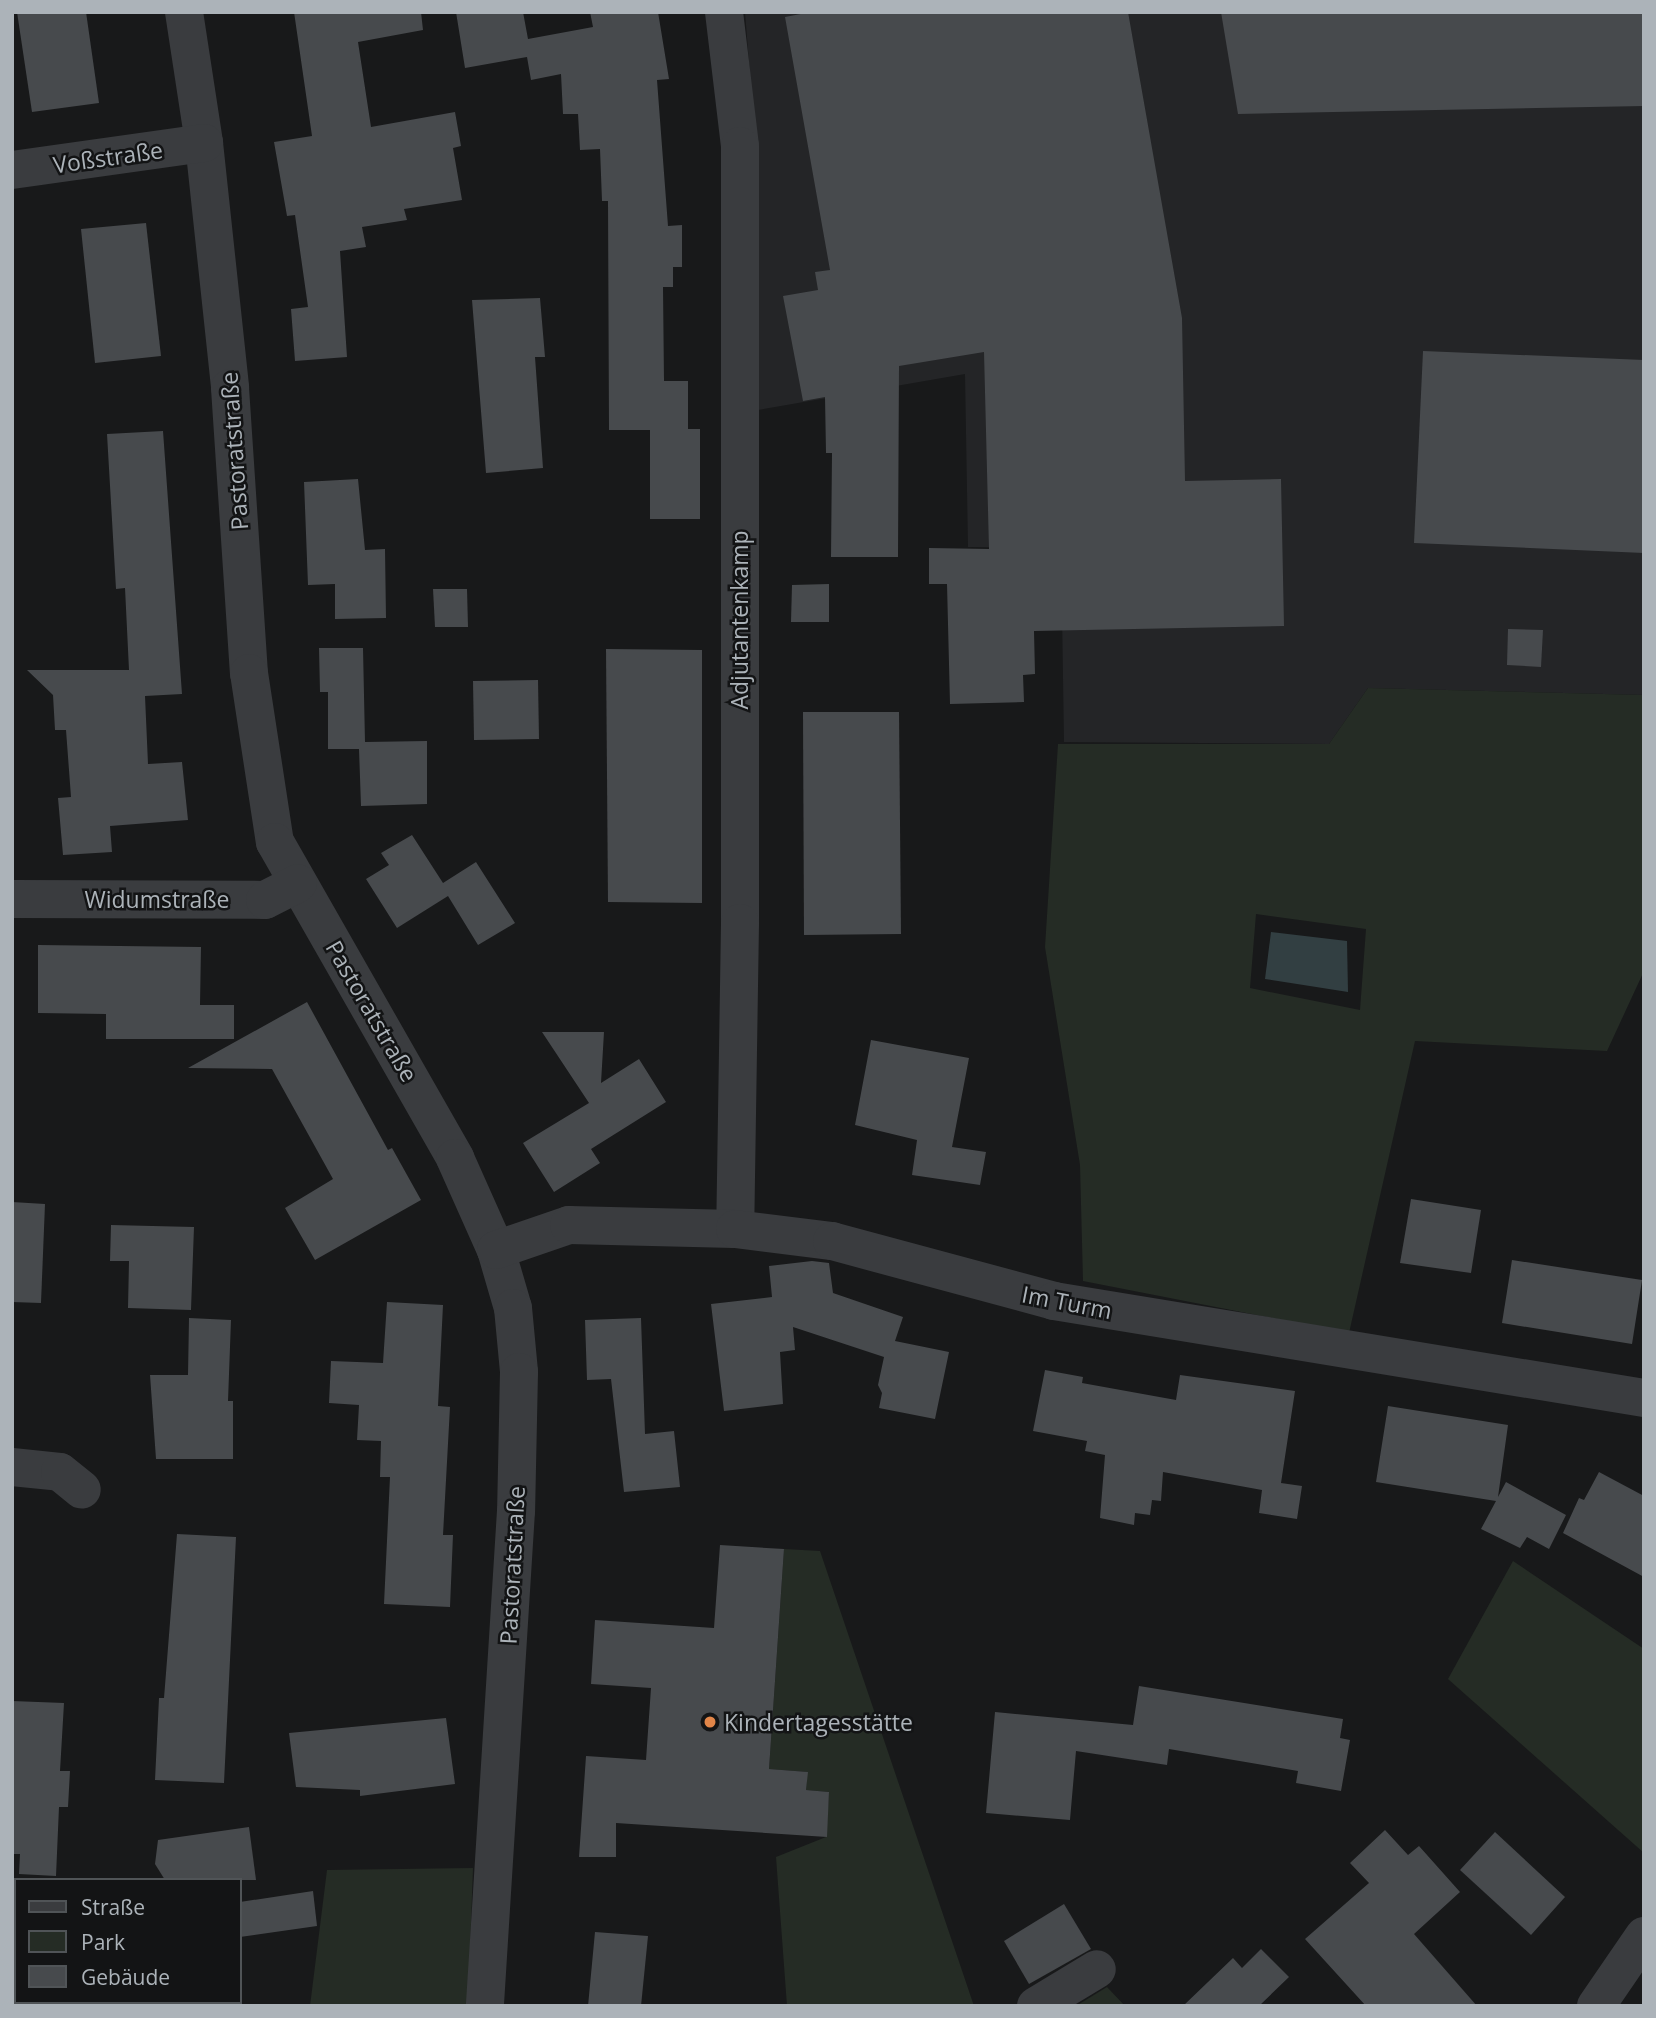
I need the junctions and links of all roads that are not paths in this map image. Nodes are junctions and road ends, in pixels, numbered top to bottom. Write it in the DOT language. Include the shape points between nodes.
graph roads {
  1 [pos="184,12"];
  2 [pos="724,12"];
  3 [pos="204,144"];
  4 [pos="12,170"];
  5 [pos="298,883"];
  6 [pos="12,899"];
  7 [pos="735,1229"];
  8 [pos="496,1250"];
  9 [pos="1644,1398"];
  10 [pos="12,1467"];
  11 [pos="82,1490"];
  12 [pos="1644,1936"];
  13 [pos="1097,1969"];
  14 [pos="485,2006"];
  15 [pos="1036,2006"];
  16 [pos="1596,2006"];
  1 -- 3 [label="street, Pastoratstraße"];
  2 -- 7 [label="street, Adjutantenkamp" via="740,146 740,923"];
  3 -- 4 [label="street, Voßstraße"];
  3 -- 5 [label="street, Pastoratstraße" via="230,388 251,686 275,842"];
  5 -- 6 [label="street, Widumstraße" via="265,900"];
  5 -- 8 [label="street, Pastoratstraße" via="455,1158"];
  7 -- 8 [label="street, Im Turm" via="569,1225"];
  7 -- 9 [label="street, Im Turm" via="832,1241 1054,1301"];
  8 -- 14 [label="street, Pastoratstraße" via="513,1308 519,1386 516,1511"];
  10 -- 11 [label="street" via="60,1472"];
  12 -- 16 [label="street"];
  13 -- 15 [label="street"];
}
